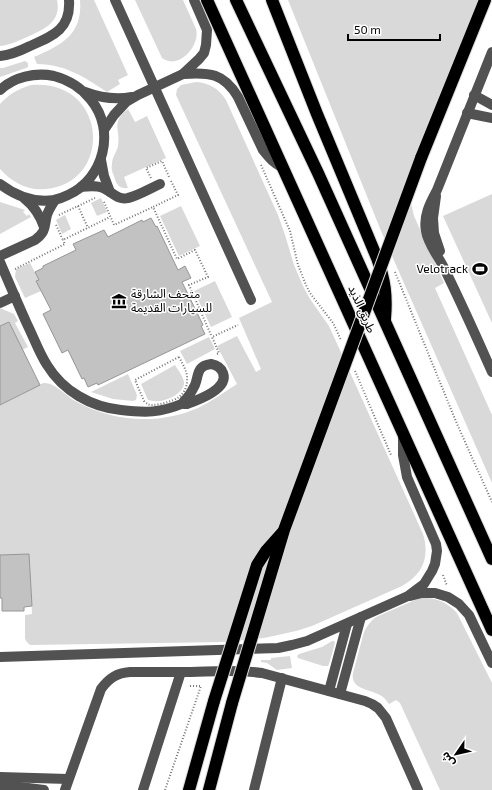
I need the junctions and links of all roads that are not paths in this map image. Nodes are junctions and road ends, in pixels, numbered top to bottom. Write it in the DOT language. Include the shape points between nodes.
graph roads {
  1 [pos="69,0"];
  2 [pos="115,0"];
  3 [pos="194,0"];
  4 [pos="207,0"];
  5 [pos="236,0"];
  6 [pos="272,0"];
  7 [pos="485,0"];
  8 [pos="492,52"];
  9 [pos="0,56"];
  10 [pos="183,74"];
  11 [pos="154,87"];
  12 [pos="0,89"];
  13 [pos="86,92"];
  14 [pos="474,95"];
  15 [pos="134,97"];
  16 [pos="492,106"];
  17 [pos="467,113"];
  18 [pos="492,118"];
  19 [pos="104,130"];
  20 [pos="101,160"];
  21 [pos="283,168"];
  22 [pos="0,184"];
  23 [pos="157,185"];
  24 [pos="81,187"];
  25 [pos="10,192"];
  26 [pos="110,192"];
  27 [pos="0,193"];
  28 [pos="24,198"];
  29 [pos="55,200"];
  30 [pos="45,229"];
  31 [pos="0,256"];
  32 [pos="0,262"];
  33 [pos="15,296"];
  34 [pos="251,300"];
  35 [pos="0,303"];
  36 [pos="385,320"];
  37 [pos="492,372"];
  38 [pos="184,404"];
  39 [pos="403,435"];
  40 [pos="284,530"];
  41 [pos="492,559"];
  42 [pos="408,596"];
  43 [pos="361,617"];
  44 [pos="347,624"];
  45 [pos="492,630"];
  46 [pos="0,657"];
  47 [pos="492,663"];
  48 [pos="181,672"];
  49 [pos="282,678"];
  50 [pos="329,691"];
  51 [pos="340,694"];
  52 [pos="0,777"];
  53 [pos="68,779"];
  54 [pos="0,786"];
  55 [pos="44,790"];
  56 [pos="65,790"];
  57 [pos="143,790"];
  58 [pos="188,790"];
  59 [pos="209,790"];
  60 [pos="254,790"];
  61 [pos="418,790"];
  1 -- 9 [label="street" via="65,22 56,34 13,54"];
  2 -- 11 [label="street"];
  3 -- 10 [label="street" via="206,30 206,45 204,53"];
  4 -- 21 [label="highway, طريق الذيد"];
  5 -- 36 [label="highway, طريق الذيد"];
  6 -- 36 [label="highway" via="377,258 386,288"];
  7 -- 40 [label="highway, bridge" via="421,158"];
  8 -- 14 [label="street"];
  10 -- 11 [label="street"];
  10 -- 21 [label="street" via="206,73 229,84 238,97 263,150"];
  11 -- 15 [label="street"];
  11 -- 34 [label="street"];
  12 -- 13 [label="street" via="23,77 48,75 62,78"];
  13 -- 15 [label="street" via="114,99"];
  13 -- 19 [label="street" via="101,116"];
  14 -- 16 [label="street"];
  14 -- 17 [label="street"];
  15 -- 19 [label="street" via="116,111"];
  17 -- 18 [label="street"];
  17 -- 37 [label="street" via="437,190 433,218 434,233 445,269"];
  19 -- 20 [label="street"];
  20 -- 24 [label="street"];
  20 -- 26 [label="street"];
  21 -- 39 [label="highway, طريق الذيد"];
  22 -- 25 [label="street"];
  23 -- 26 [label="street" via="128,198 119,198"];
  24 -- 26 [label="street" via="97,186"];
  24 -- 29 [label="street"];
  25 -- 27 [label="street"];
  25 -- 28 [label="street"];
  28 -- 29 [label="street"];
  28 -- 30 [label="street" via="35,209"];
  29 -- 30 [label="street" via="48,214"];
  30 -- 31 [label="street" via="35,240"];
  32 -- 33 [label="street"];
  33 -- 35 [label="street"];
  33 -- 38 [label="street" via="48,366 74,394 110,409 129,411 157,412"];
  36 -- 41 [label="highway, طريق الذيد"];
  39 -- 42 [label="street" via="406,471 437,551 428,578"];
  39 -- 45 [label="highway, طريق الذيد"];
  40 -- 58 [label="highway, bridge" via="257,565"];
  40 -- 59 [label="highway, bridge" via="232,703"];
  42 -- 43 [label="street"];
  42 -- 47 [label="street" via="435,593 448,597 463,607"];
  43 -- 44 [label="street"];
  43 -- 51 [label="street"];
  44 -- 46 [label="street" via="307,641 278,648"];
  44 -- 50 [label="street"];
  48 -- 49 [label="street" via="246,671"];
  48 -- 53 [label="street" via="123,673 110,678 98,696"];
  48 -- 57 [label="street"];
  49 -- 50 [label="street"];
  49 -- 60 [label="street"];
  50 -- 51 [label="street"];
  51 -- 61 [label="street" via="365,701 378,708 386,718"];
  52 -- 53 [label="street"];
  53 -- 56 [label="street"];
  54 -- 55 [label="street"];
}
